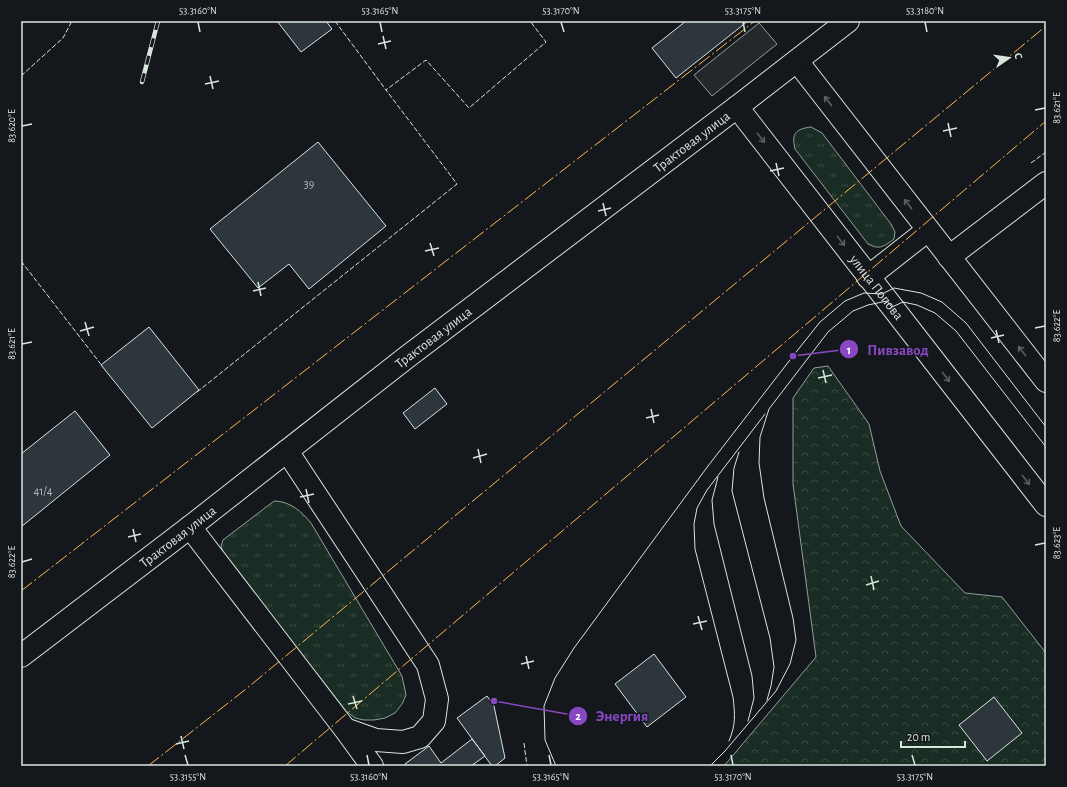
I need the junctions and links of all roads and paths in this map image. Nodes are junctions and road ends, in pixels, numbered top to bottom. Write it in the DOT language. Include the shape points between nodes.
graph roads {
  1 [pos="848,21"];
  2 [pos="797,61"];
  3 [pos="737,107"];
  4 [pos="1046,183"];
  5 [pos="928,230"];
  6 [pos="949,257"];
  7 [pos="868,277"];
  8 [pos="1046,382"];
  9 [pos="287,451"];
  10 [pos="1046,505"];
  11 [pos="190,527"];
  12 [pos="21,656"];
  13 [pos="345,729"];
  14 [pos="372,766"];
  1 -- 2 [label="main road, Трактовая улица"];
  2 -- 3 [label="main road, Трактовая улица"];
  5 -- 2 [label="main road, one-way"];
  3 -- 7 [label="main road, улица Попова, one-way"];
  3 -- 9 [label="main road, Трактовая улица"];
  4 -- 6 [label="main road"];
  5 -- 6 [label="main road"];
  5 -- 7 [label="main road"];
  8 -- 6 [label="main road, one-way"];
  7 -- 10 [label="main road, улица Попова, one-way"];
  9 -- 11 [label="main road, Трактовая улица"];
  9 -- 13 [label="main road" via="428,665 437,699 434,721 420,737 403,742 376,740"];
  11 -- 12 [label="main road, Трактовая улица"];
  11 -- 13 [label="main road"];
  13 -- 14 [label="main road"];
}
